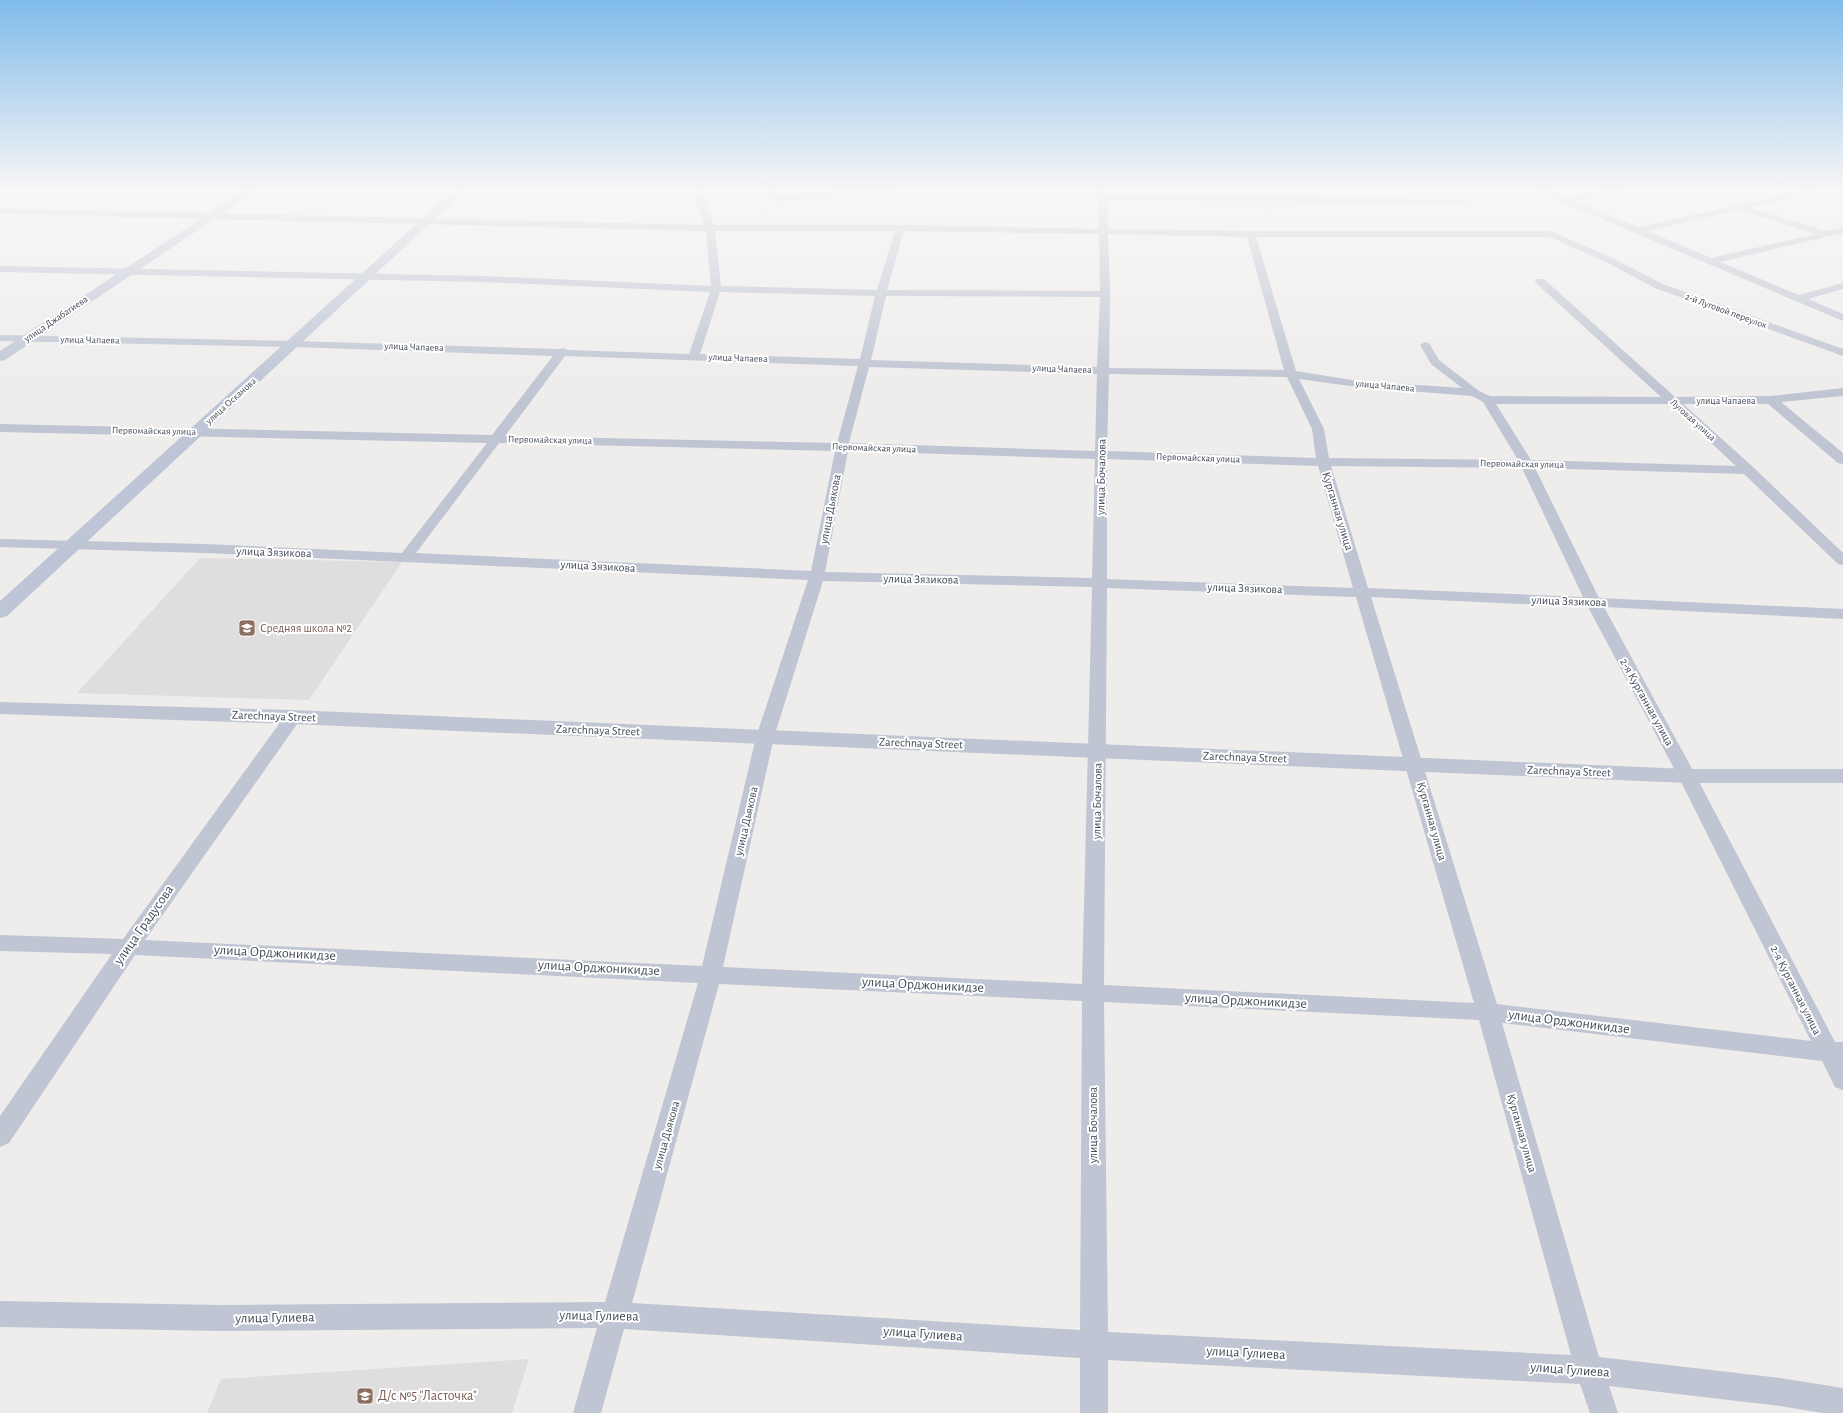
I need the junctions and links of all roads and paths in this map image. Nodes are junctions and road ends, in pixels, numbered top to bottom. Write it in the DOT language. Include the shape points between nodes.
graph roads {
  1 [pos="152,255"];
  2 [pos="390,255"];
  3 [pos="713,255"];
  4 [pos="892,255"];
  5 [pos="1104,255"];
  6 [pos="1257,255"];
  7 [pos="1598,255"];
  8 [pos="1696,255"];
  9 [pos="1736,255"];
  10 [pos="1710,261"];
  11 [pos="0,269"];
  12 [pos="129,270"];
  13 [pos="367,276"];
  14 [pos="1540,281"];
  15 [pos="1843,286"];
  16 [pos="716,289"];
  17 [pos="881,293"];
  18 [pos="1105,294"];
  19 [pos="1798,299"];
  20 [pos="1843,318"];
  21 [pos="0,338"];
  22 [pos="27,339"];
  23 [pos="294,344"];
  24 [pos="1425,345"];
  25 [pos="563,351"];
  26 [pos="1843,353"];
  27 [pos="0,357"];
  28 [pos="693,357"];
  29 [pos="865,362"];
  30 [pos="1104,371"];
  31 [pos="1291,374"];
  32 [pos="1843,392"];
  33 [pos="1481,396"];
  34 [pos="1771,400"];
  35 [pos="1672,401"];
  36 [pos="0,428"];
  37 [pos="197,432"];
  38 [pos="499,438"];
  39 [pos="842,447"];
  40 [pos="1101,454"];
  41 [pos="1843,460"];
  42 [pos="1323,462"];
  43 [pos="1526,464"];
  44 [pos="1748,470"];
  45 [pos="0,543"];
  46 [pos="74,544"];
  47 [pos="406,558"];
  48 [pos="1843,561"];
  49 [pos="817,576"];
  50 [pos="1100,583"];
  51 [pos="1363,593"];
  52 [pos="1593,602"];
  53 [pos="0,612"];
  54 [pos="1843,614"];
  55 [pos="0,708"];
  56 [pos="293,717"];
  57 [pos="765,737"];
  58 [pos="1098,750"];
  59 [pos="1415,764"];
  60 [pos="1687,776"];
  61 [pos="1843,776"];
  62 [pos="0,943"];
  63 [pos="129,947"];
  64 [pos="711,974"];
  65 [pos="1093,993"];
  66 [pos="1488,1012"];
  67 [pos="1835,1052"];
  68 [pos="1843,1080"];
  69 [pos="0,1136"];
  70 [pos="0,1314"];
  71 [pos="615,1315"];
  72 [pos="1094,1345"];
  73 [pos="1589,1370"];
  74 [pos="1843,1402"];
  75 [pos="587,1413"];
  76 [pos="1094,1413"];
  77 [pos="1604,1413"];
  1 -- 12 [label="main road, улица Джабагиева"];
  2 -- 13 [label="main road, улица Осканова"];
  3 -- 16 [label="street"];
  4 -- 17 [label="street, улица Дьякова"];
  5 -- 18 [label="street, улица Бочалова"];
  6 -- 31 [label="street, Курганная улица"];
  7 -- 26 [label="street, 2-й Луговой переулок" via="1659,286"];
  8 -- 10 [label="street"];
  9 -- 10 [label="street"];
  10 -- 19 [label="street"];
  11 -- 12 [label="street"];
  12 -- 13 [label="street"];
  12 -- 22 [label="main road, улица Джабагиева"];
  13 -- 16 [label="street"];
  13 -- 23 [label="main road, улица Осканова"];
  14 -- 35 [label="street, Луговая улица"];
  15 -- 19 [label="street"];
  16 -- 17 [label="street"];
  16 -- 28 [label="street"];
  17 -- 18 [label="street"];
  17 -- 29 [label="street, улица Дьякова"];
  18 -- 30 [label="street, улица Бочалова"];
  19 -- 20 [label="street"];
  21 -- 22 [label="street, улица Чапаева"];
  22 -- 23 [label="street, улица Чапаева"];
  22 -- 27 [label="main road, улица Джабагиева"];
  23 -- 25 [label="street, улица Чапаева"];
  23 -- 37 [label="main road, улица Осканова"];
  24 -- 33 [label="street, 2-я Курганная улица" via="1435,362"];
  25 -- 28 [label="street, улица Чапаева"];
  25 -- 38 [label="street"];
  28 -- 29 [label="street, улица Чапаева"];
  29 -- 30 [label="street, улица Чапаева"];
  29 -- 39 [label="street, улица Дьякова"];
  30 -- 31 [label="street, улица Чапаева"];
  30 -- 40 [label="street, улица Бочалова"];
  31 -- 33 [label="street, улица Чапаева" via="1358,384"];
  31 -- 42 [label="street, Курганная улица" via="1318,429"];
  32 -- 34 [label="street, улица Чапаева"];
  33 -- 35 [label="street, улица Чапаева"];
  33 -- 43 [label="street, 2-я Курганная улица"];
  34 -- 35 [label="street, улица Чапаева"];
  34 -- 41 [label="street"];
  35 -- 44 [label="street, Луговая улица"];
  36 -- 37 [label="street, Первомайская улица"];
  37 -- 38 [label="street, Первомайская улица"];
  37 -- 46 [label="main road, улица Осканова"];
  38 -- 39 [label="street, Первомайская улица"];
  38 -- 47 [label="street"];
  39 -- 40 [label="street, Первомайская улица"];
  39 -- 49 [label="street, улица Дьякова"];
  40 -- 42 [label="street, Первомайская улица"];
  40 -- 50 [label="street, улица Бочалова"];
  42 -- 43 [label="street, Первомайская улица"];
  42 -- 51 [label="street, Курганная улица"];
  43 -- 44 [label="street, Первомайская улица"];
  43 -- 52 [label="street, 2-я Курганная улица"];
  44 -- 48 [label="street, Луговая улица"];
  45 -- 46 [label="street, улица Зязикова"];
  46 -- 47 [label="street, улица Зязикова"];
  46 -- 53 [label="main road, улица Осканова"];
  47 -- 49 [label="street, улица Зязикова"];
  49 -- 50 [label="street, улица Зязикова"];
  49 -- 57 [label="street, улица Дьякова"];
  50 -- 51 [label="street, улица Зязикова"];
  50 -- 58 [label="street, улица Бочалова"];
  51 -- 52 [label="street, улица Зязикова"];
  51 -- 59 [label="street, Курганная улица"];
  52 -- 54 [label="street, улица Зязикова"];
  52 -- 60 [label="street, 2-я Курганная улица"];
  55 -- 56 [label="street, Zarechnaya Street"];
  56 -- 57 [label="street, Zarechnaya Street"];
  56 -- 63 [label="street, улица Градусова"];
  57 -- 58 [label="street, Zarechnaya Street"];
  57 -- 64 [label="street, улица Дьякова"];
  58 -- 59 [label="street, Zarechnaya Street"];
  58 -- 65 [label="street, улица Бочалова"];
  59 -- 60 [label="street, Zarechnaya Street"];
  59 -- 66 [label="street, Курганная улица"];
  60 -- 61 [label="street, Zarechnaya Street"];
  60 -- 67 [label="street, 2-я Курганная улица"];
  62 -- 63 [label="street, улица Орджоникидзе"];
  63 -- 64 [label="street, улица Орджоникидзе"];
  63 -- 69 [label="street, улица Градусова"];
  64 -- 65 [label="street, улица Орджоникидзе"];
  64 -- 71 [label="street, улица Дьякова"];
  65 -- 66 [label="street, улица Орджоникидзе"];
  65 -- 72 [label="street, улица Бочалова"];
  66 -- 67 [label="street, улица Орджоникидзе"];
  66 -- 73 [label="street, Курганная улица"];
  67 -- 68 [label="street, 2-я Курганная улица"];
  70 -- 71 [label="street, улица Гулиева" via="220,1318"];
  71 -- 72 [label="street, улица Гулиева"];
  71 -- 75 [label="street, улица Дьякова"];
  72 -- 73 [label="street, улица Гулиева"];
  72 -- 76 [label="street, улица Бочалова"];
  73 -- 74 [label="street, улица Гулиева" via="1780,1392"];
  73 -- 77 [label="street, Курганная улица"];
}
